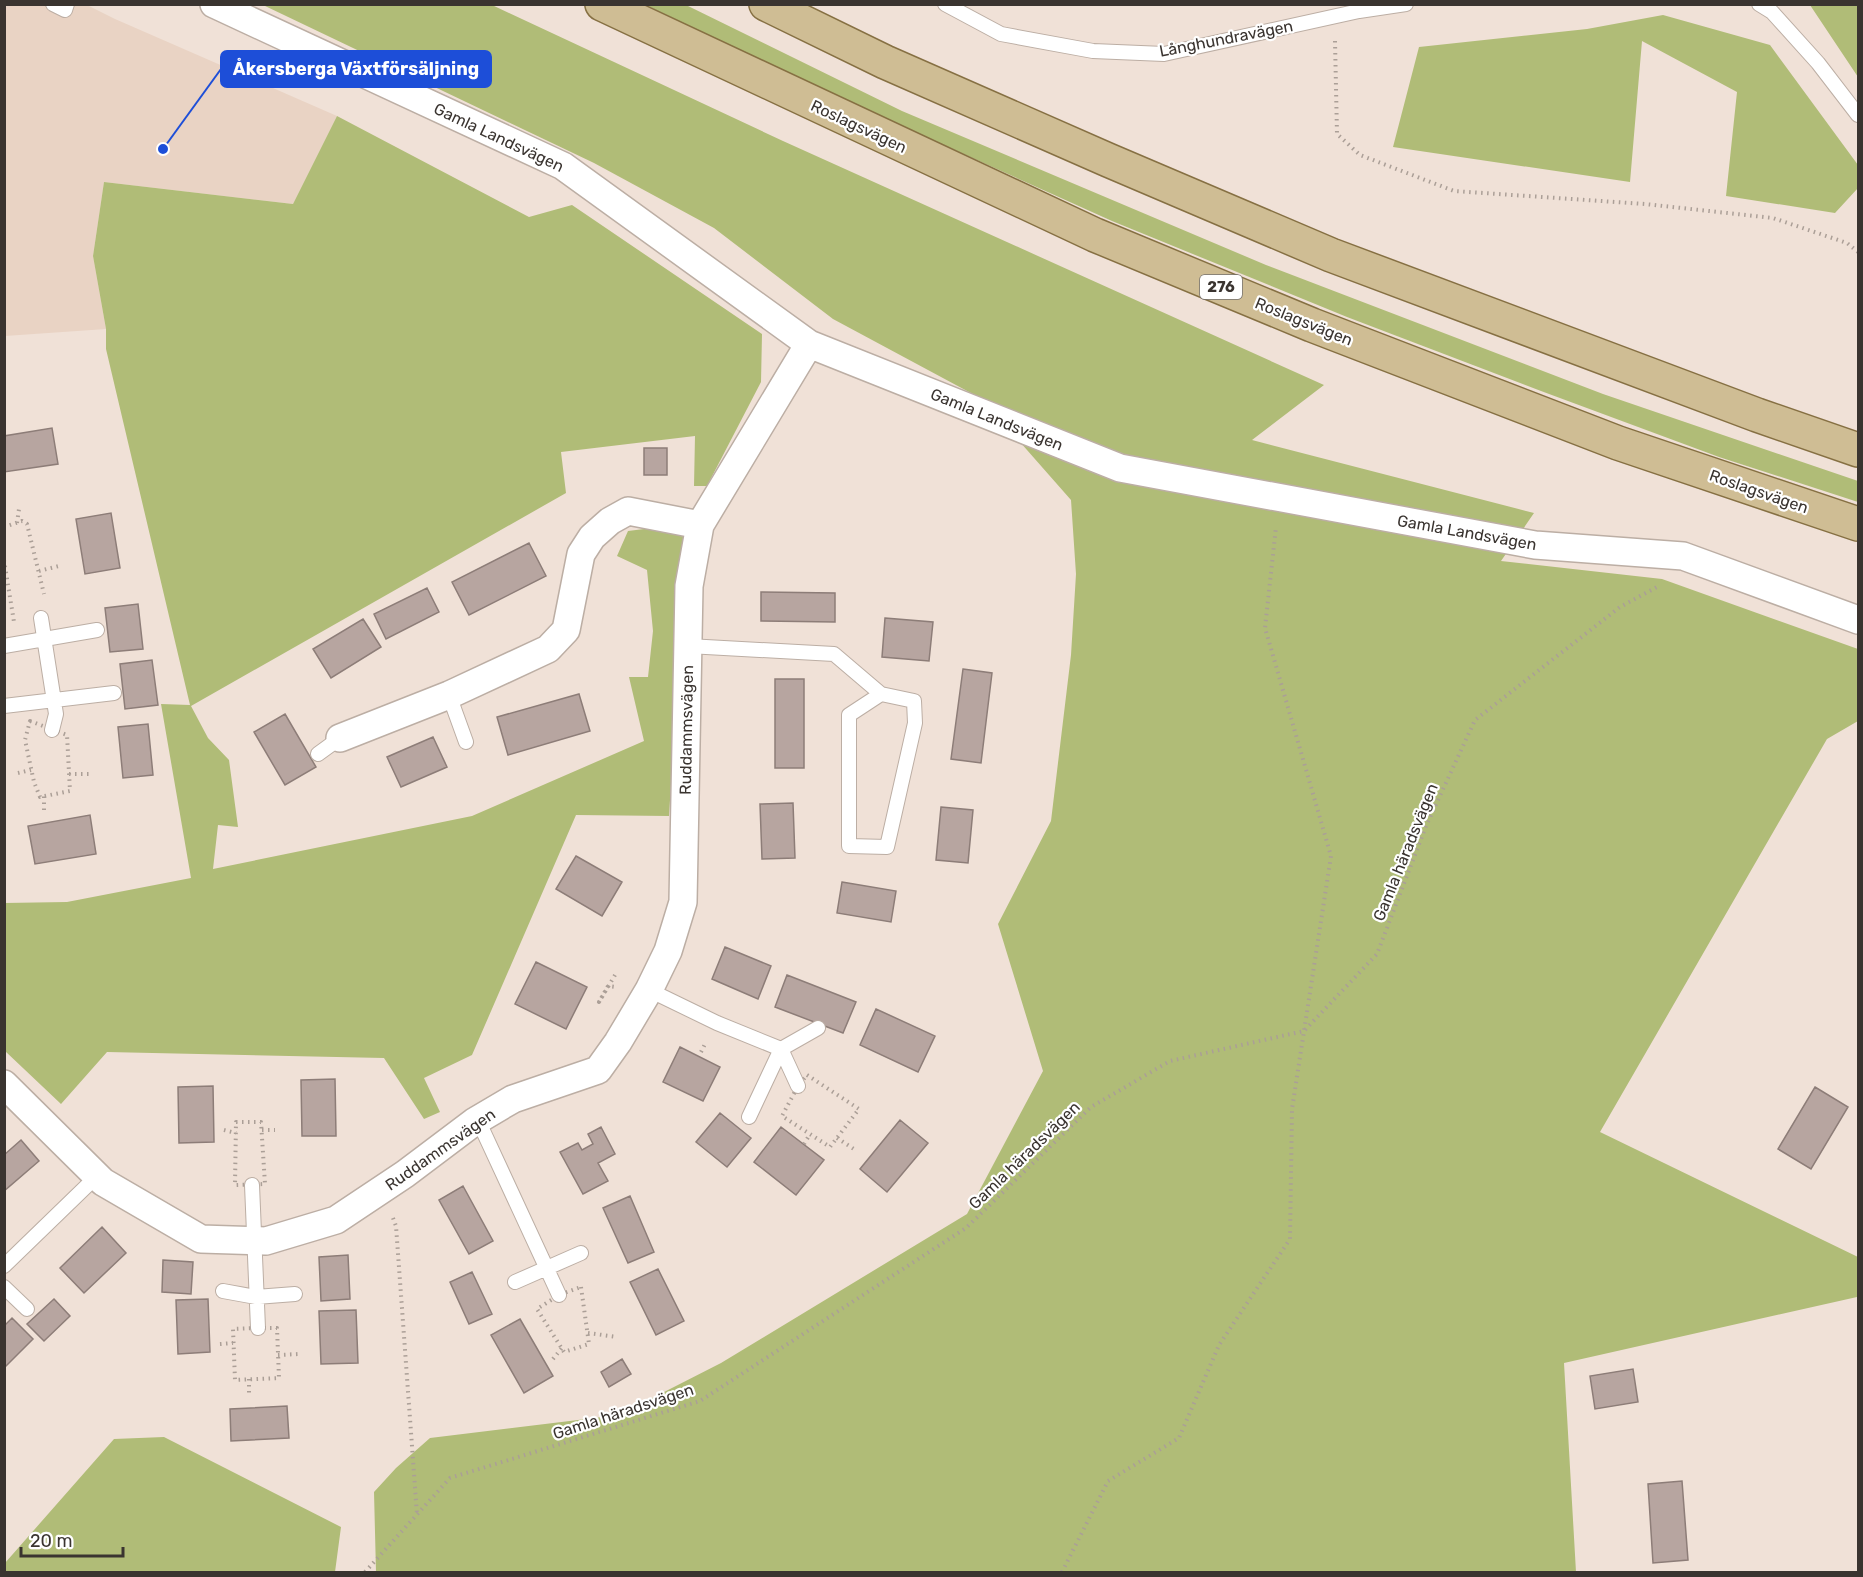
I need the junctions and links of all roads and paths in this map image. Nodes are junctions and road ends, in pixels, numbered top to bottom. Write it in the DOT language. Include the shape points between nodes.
graph roads {
  1 [pos="53,4"];
  2 [pos="67,4"];
  3 [pos="214,4"];
  4 [pos="602,4"];
  5 [pos="766,4"];
  6 [pos="945,4"];
  7 [pos="1406,4"];
  8 [pos="1759,4"];
  9 [pos="1335,16"];
  10 [pos="1858,115"];
  11 [pos="1858,252"];
  12 [pos="809,344"];
  13 [pos="1858,450"];
  14 [pos="1279,498"];
  15 [pos="19,509"];
  16 [pos="17,523"];
  17 [pos="1858,524"];
  18 [pos="700,525"];
  19 [pos="4,527"];
  20 [pos="1683,556"];
  21 [pos="4,560"];
  22 [pos="59,566"];
  23 [pos="39,571"];
  24 [pos="6,577"];
  25 [pos="41,618"];
  26 [pos="1858,620"];
  27 [pos="97,630"];
  28 [pos="45,639"];
  29 [pos="4,646"];
  30 [pos="688,646"];
  31 [pos="114,693"];
  32 [pos="881,694"];
  33 [pos="449,695"];
  34 [pos="54,699"];
  35 [pos="4,706"];
  36 [pos="52,730"];
  37 [pos="340,738"];
  38 [pos="466,742"];
  39 [pos="318,754"];
  40 [pos="31,770"];
  41 [pos="18,773"];
  42 [pos="69,774"];
  43 [pos="89,774"];
  44 [pos="44,795"];
  45 [pos="44,810"];
  46 [pos="649,990"];
  47 [pos="818,1028"];
  48 [pos="1304,1031"];
  49 [pos="781,1049"];
  50 [pos="802,1081"];
  51 [pos="4,1084"];
  52 [pos="782,1116"];
  53 [pos="749,1118"];
  54 [pos="478,1120"];
  55 [pos="224,1130"];
  56 [pos="262,1130"];
  57 [pos="275,1130"];
  58 [pos="236,1133"];
  59 [pos="810,1134"];
  60 [pos="837,1138"];
  61 [pos="804,1144"];
  62 [pos="857,1151"];
  63 [pos="97,1176"];
  64 [pos="252,1185"];
  65 [pos="382,1189"];
  66 [pos="254,1241"];
  67 [pos="581,1253"];
  68 [pos="4,1266"];
  69 [pos="548,1268"];
  70 [pos="515,1282"];
  71 [pos="4,1287"];
  72 [pos="223,1291"];
  73 [pos="295,1294"];
  74 [pos="559,1295"];
  75 [pos="256,1297"];
  76 [pos="27,1309"];
  77 [pos="258,1328"];
  78 [pos="588,1333"];
  79 [pos="617,1337"];
  80 [pos="233,1343"];
  81 [pos="220,1344"];
  82 [pos="562,1348"];
  83 [pos="299,1354"];
  84 [pos="278,1355"];
  85 [pos="553,1359"];
  86 [pos="249,1379"];
  87 [pos="249,1396"];
  88 [pos="417,1515"];
  89 [pos="365,1572"];
  90 [pos="1062,1572"];
  1 -- 2 [label="lane" via="65,10"];
  3 -- 12 [label="street, Gamla Landsvägen" via="563,166"];
  4 -- 17 [label="main road, Roslagsvägen / 276" via="1095,235 1312,325 1618,443"];
  5 -- 13 [label="main road" via="885,62 1331,255 1757,416"];
  6 -- 9 [label="lane, Långhundravägen" via="1001,34 1093,51 1164,54"];
  7 -- 9 [label="lane, Långhundravägen"];
  8 -- 10 [label="lane" via="1772,12 1818,63"];
  9 -- 11 [label="path" via="1337,134 1360,155 1454,191 1645,204 1773,218 1847,243"];
  12 -- 14 [label="street, Gamla Landsvägen" via="1119,468"];
  12 -- 18 [label="street, Ruddammsvägen"];
  14 -- 20 [label="street, Gamla Landsvägen" via="1535,545"];
  14 -- 48 [label="path" via="1265,628 1331,856"];
  15 -- 16 [label="path"];
  16 -- 19 [label="path"];
  16 -- 23 [label="path" via="27,524"];
  18 -- 30 [label="street, Ruddammsvägen" via="689,586"];
  18 -- 33 [label="street" via="628,511 610,521 581,554 566,630 548,649"];
  20 -- 26 [label="street, Gamla Landsvägen"];
  20 -- 48 [label="path, Gamla häradsvägen" via="1682,573 1620,607 1475,720 1426,826 1377,954"];
  21 -- 24 [label="path"];
  22 -- 23 [label="path"];
  23 -- 25 [label="path" via="50,616"];
  24 -- 25 [label="path" via="14,624"];
  25 -- 28 [label="lane"];
  27 -- 28 [label="lane"];
  28 -- 29 [label="lane"];
  28 -- 34 [label="lane"];
  30 -- 32 [label="lane" via="834,654"];
  30 -- 46 [label="street, Ruddammsvägen" via="683,902 668,951"];
  31 -- 34 [label="lane"];
  32 -- 32 [label="lane" via="914,701 915,723 887,847 849,846 849,715"];
  33 -- 37 [label="street"];
  33 -- 38 [label="lane"];
  34 -- 35 [label="lane"];
  34 -- 36 [label="lane"];
  36 -- 40 [label="path" via="30,721 25,740"];
  36 -- 42 [label="path" via="67,735"];
  37 -- 39 [label="lane"];
  40 -- 41 [label="path"];
  40 -- 44 [label="path" via="40,797"];
  42 -- 43 [label="path"];
  42 -- 44 [label="path" via="70,791"];
  44 -- 45 [label="path"];
  46 -- 49 [label="lane"];
  46 -- 54 [label="street, Ruddammsvägen" via="598,1070 513,1099"];
  47 -- 49 [label="lane"];
  48 -- 88 [label="path, Gamla häradsvägen" via="1170,1061 1091,1107 966,1228 700,1401 450,1478"];
  48 -- 90 [label="path" via="1292,1109 1290,1239 1219,1345 1179,1438 1108,1481"];
  49 -- 50 [label="lane"];
  49 -- 53 [label="lane"];
  50 -- 60 [label="path" via="859,1109"];
  51 -- 63 [label="street, Ruddammsvägen"];
  52 -- 59 [label="path"];
  54 -- 65 [label="street, Ruddammsvägen"];
  54 -- 69 [label="lane"];
  55 -- 58 [label="path"];
  56 -- 57 [label="path"];
  56 -- 58 [label="path" via="261,1122 236,1122"];
  56 -- 64 [label="path" via="265,1184"];
  58 -- 64 [label="path" via="235,1185"];
  59 -- 60 [label="path" via="830,1147"];
  59 -- 61 [label="path"];
  60 -- 62 [label="path"];
  63 -- 66 [label="street, Ruddammsvägen" via="201,1239"];
  63 -- 68 [label="lane"];
  64 -- 66 [label="lane"];
  65 -- 66 [label="street, Ruddammsvägen" via="336,1220"];
  65 -- 88 [label="path" via="396,1226"];
  66 -- 75 [label="lane"];
  67 -- 69 [label="lane"];
  69 -- 70 [label="lane"];
  69 -- 74 [label="lane"];
  71 -- 76 [label="lane"];
  72 -- 75 [label="lane"];
  73 -- 75 [label="lane"];
  75 -- 77 [label="lane"];
  78 -- 79 [label="path"];
  80 -- 81 [label="path"];
  82 -- 85 [label="path"];
  83 -- 84 [label="path"];
  86 -- 87 [label="path"];
  88 -- 89 [label="path, Gamla häradsvägen"];
}
